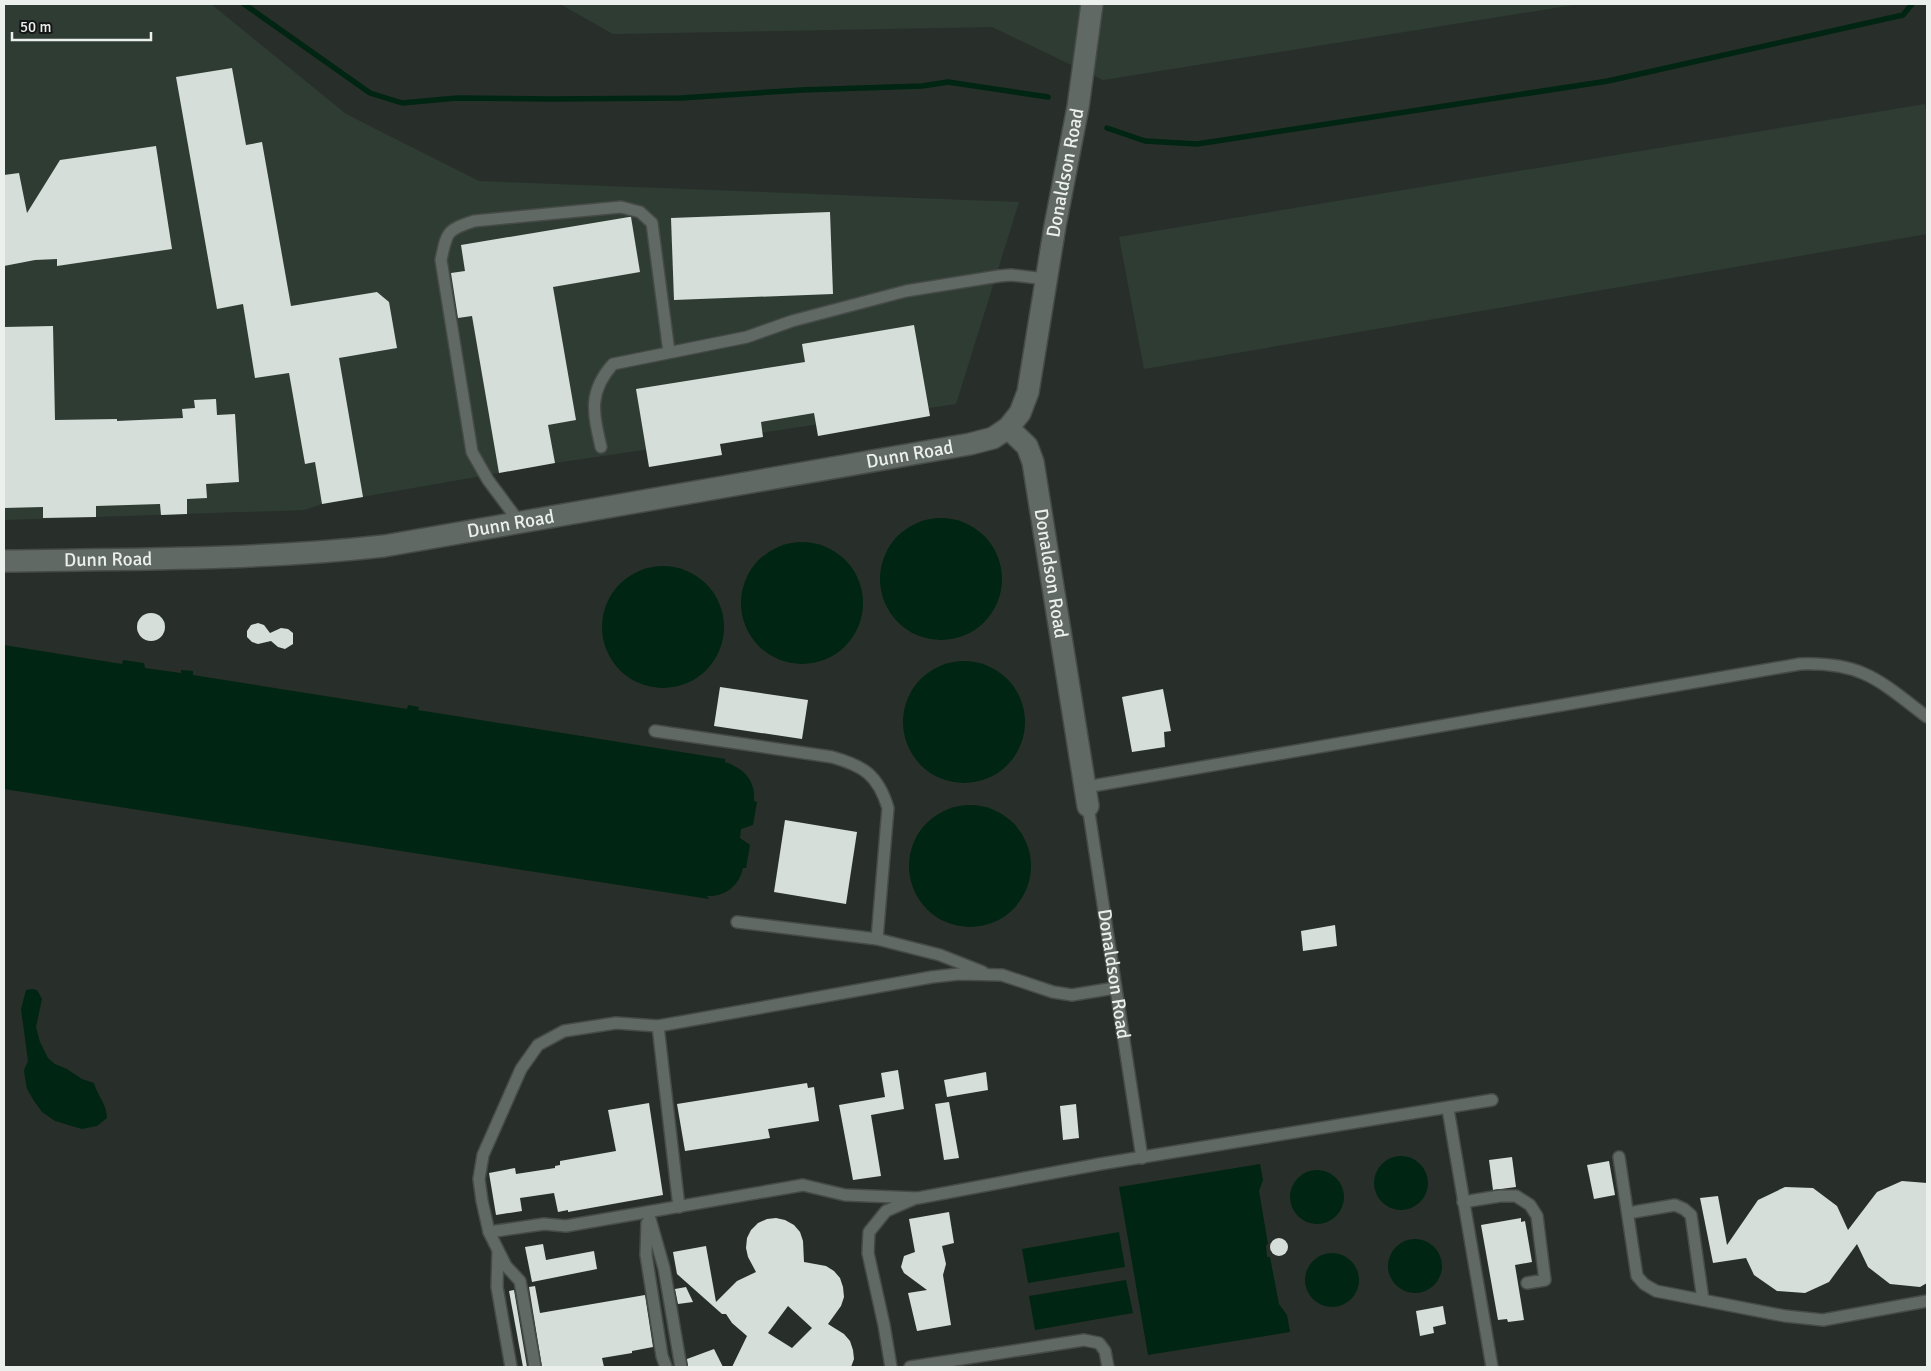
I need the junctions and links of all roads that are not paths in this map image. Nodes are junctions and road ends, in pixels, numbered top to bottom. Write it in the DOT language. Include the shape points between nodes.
graph roads {
  1 [pos="1092,4"];
  2 [pos="1046,279"];
  3 [pos="669,352"];
  4 [pos="1008,428"];
  5 [pos="601,447"];
  6 [pos="520,524"];
  7 [pos="4,562"];
  8 [pos="1927,717"];
  9 [pos="655,731"];
  10 [pos="1087,797"];
  11 [pos="737,922"];
  12 [pos="877,939"];
  13 [pos="990,975"];
  14 [pos="1115,988"];
  15 [pos="658,1026"];
  16 [pos="1492,1100"];
  17 [pos="1448,1108"];
  18 [pos="1619,1157"];
  19 [pos="1142,1158"];
  20 [pos="918,1198"];
  21 [pos="1463,1202"];
  22 [pos="679,1207"];
  23 [pos="648,1212"];
  24 [pos="1628,1213"];
  25 [pos="489,1232"];
  26 [pos="498,1250"];
  27 [pos="1527,1283"];
  28 [pos="1703,1300"];
  29 [pos="1927,1301"];
  30 [pos="511,1367"];
  31 [pos="535,1367"];
  32 [pos="666,1367"];
  33 [pos="681,1367"];
  34 [pos="891,1367"];
  35 [pos="910,1367"];
  36 [pos="1108,1367"];
  37 [pos="1492,1367"];
  1 -- 2 [label="street, Donaldson Road" via="1078,107"];
  2 -- 3 [label="lane" via="999,276 906,292 792,321 747,337"];
  2 -- 4 [label="street, Donaldson Road" via="1028,392 1020,413"];
  3 -- 5 [label="lane" via="613,364 603,375 595,392 594,413"];
  3 -- 6 [label="lane" via="652,223 640,212 622,207 474,221 454,227 446,238 441,260 472,452"];
  4 -- 6 [label="street, Dunn Road" via="993,438 970,444"];
  4 -- 10 [label="street, Donaldson Road" via="1029,448 1033,462"];
  6 -- 7 [label="street, Dunn Road" via="332,552"];
  8 -- 10 [label="lane" via="1864,672 1842,666 1800,664"];
  9 -- 12 [label="lane" via="832,758 854,764 872,777 883,792 888,808"];
  10 -- 14 [label="lane, Donaldson Road"];
  11 -- 12 [label="lane"];
  12 -- 13 [label="lane" via="940,955"];
  13 -- 14 [label="lane" via="1002,975 1072,995"];
  13 -- 15 [label="lane" via="932,977"];
  14 -- 19 [label="lane, Donaldson Road"];
  15 -- 22 [label="lane"];
  15 -- 25 [label="lane" via="616,1023 564,1031 538,1045 521,1069 483,1155 479,1179"];
  16 -- 17 [label="lane"];
  17 -- 19 [label="lane"];
  17 -- 21 [label="lane"];
  18 -- 24 [label="lane"];
  19 -- 20 [label="lane"];
  20 -- 22 [label="lane" via="845,1195 803,1185"];
  20 -- 34 [label="lane" via="886,1212 869,1232 868,1253"];
  21 -- 27 [label="lane" via="1516,1196 1530,1205 1538,1216 1545,1280"];
  21 -- 37 [label="lane"];
  22 -- 23 [label="lane"];
  23 -- 25 [label="lane" via="566,1226 544,1224"];
  23 -- 32 [label="lane" via="646,1255"];
  23 -- 33 [label="lane" via="664,1268"];
  24 -- 28 [label="lane" via="1637,1276 1656,1291"];
  24 -- 28 [label="lane" via="1674,1204 1691,1215"];
  25 -- 26 [label="lane"];
  26 -- 30 [label="lane" via="497,1287"];
  26 -- 31 [label="lane" via="506,1266 520,1281"];
  28 -- 29 [label="lane" via="1823,1320"];
  35 -- 36 [label="lane" via="1084,1340 1099,1343 1105,1351"];
}
